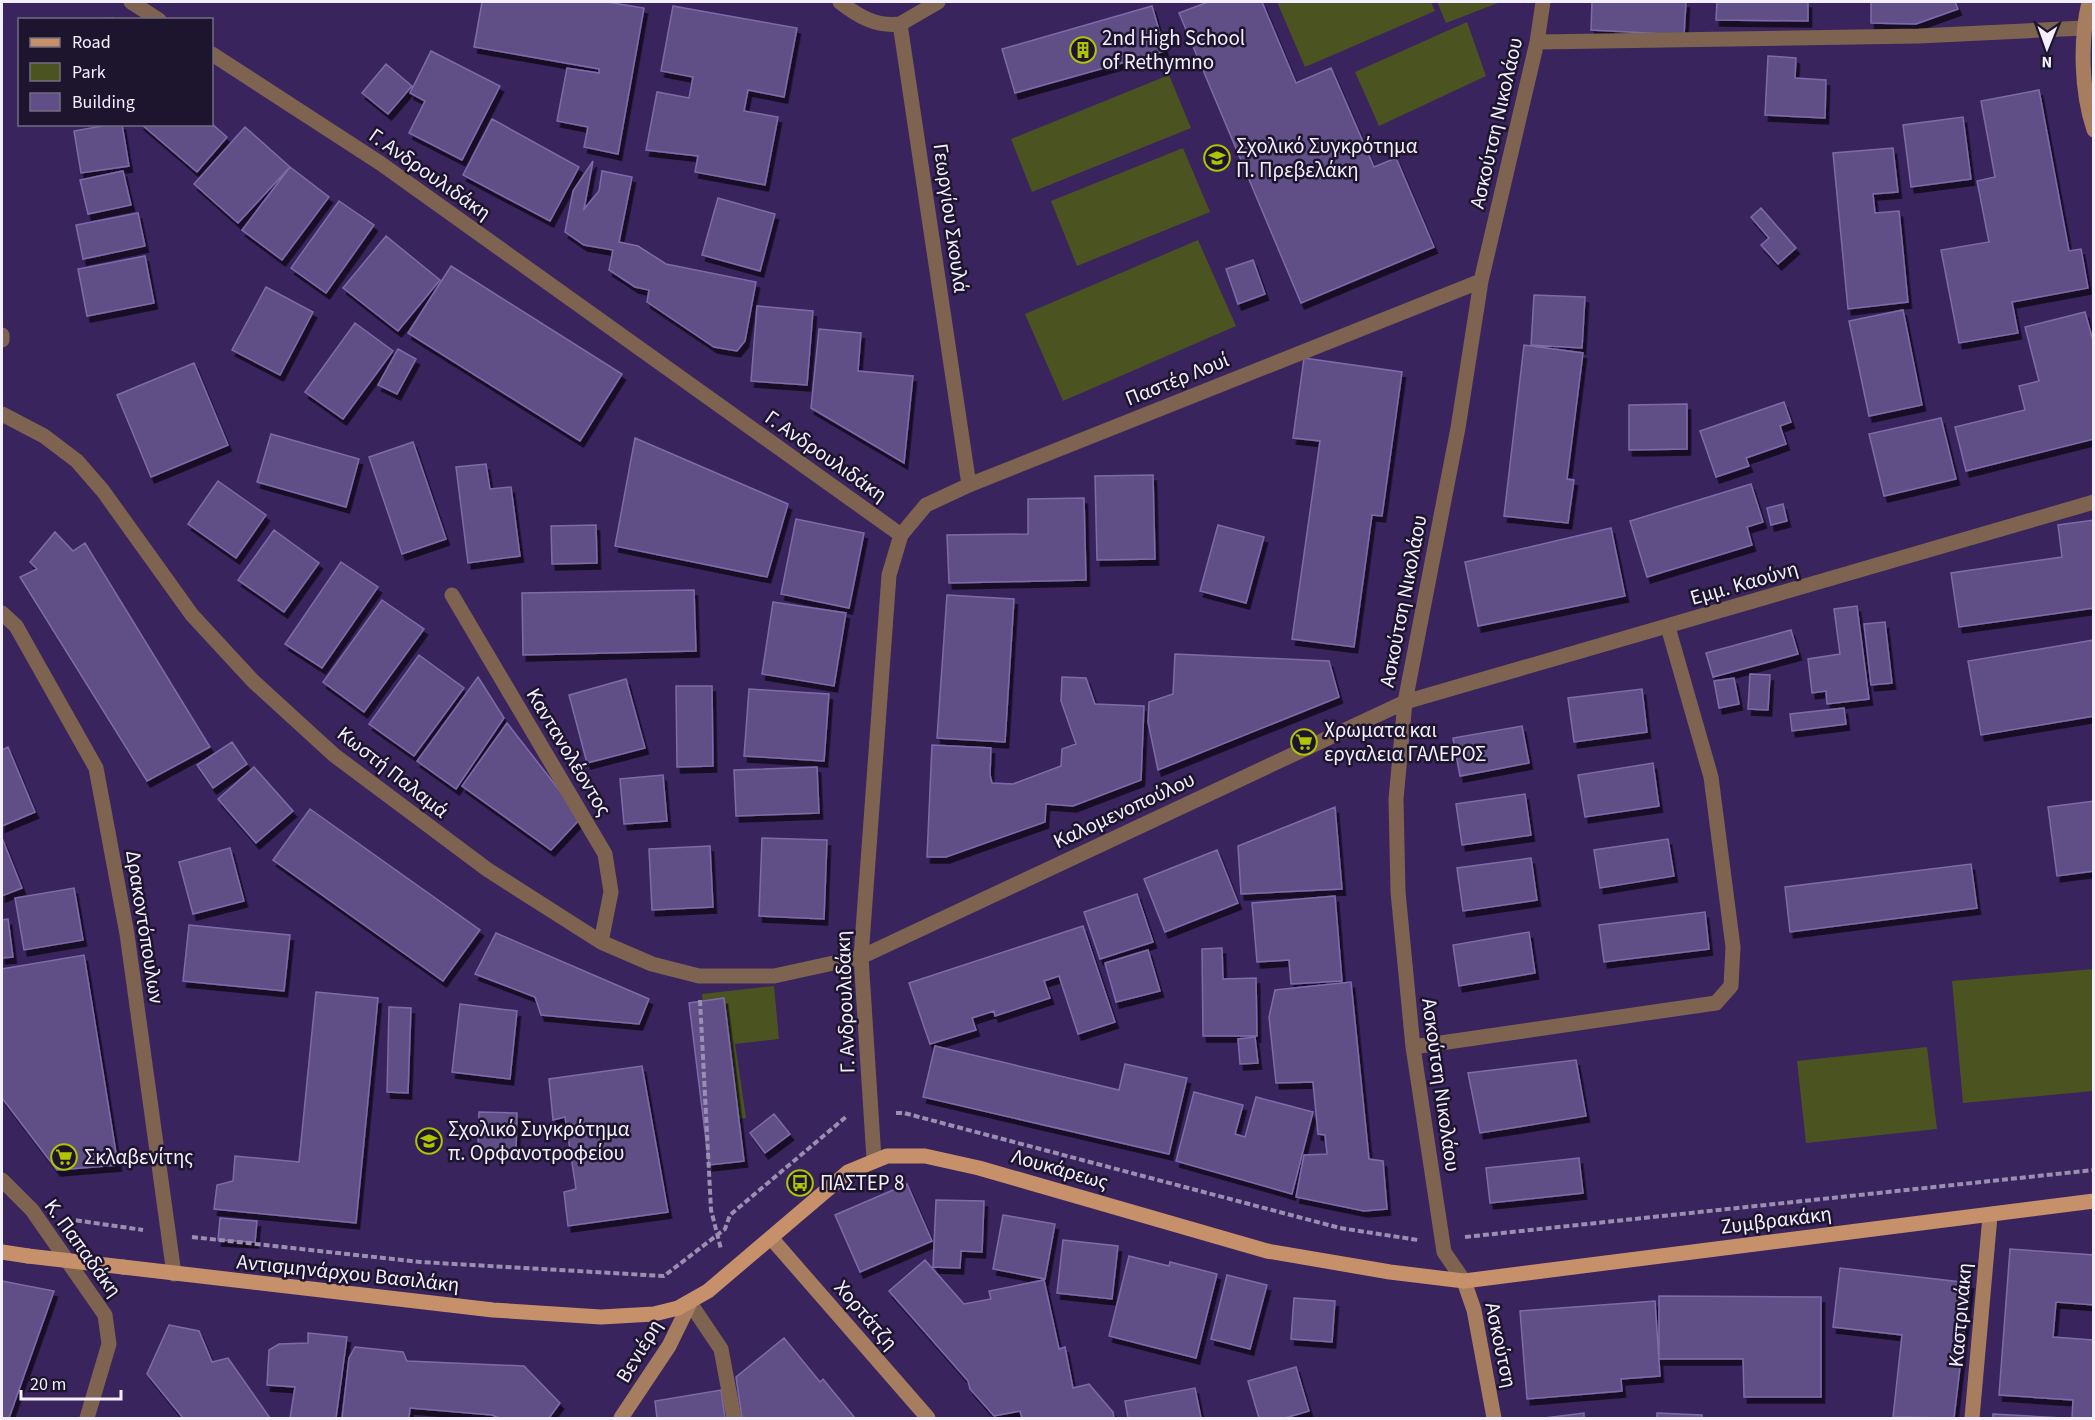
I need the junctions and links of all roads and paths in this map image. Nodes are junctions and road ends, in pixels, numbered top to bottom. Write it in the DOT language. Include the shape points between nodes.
graph roads {
  1 [pos="131,2"];
  2 [pos="840,2"];
  3 [pos="938,2"];
  4 [pos="1544,2"];
  5 [pos="2089,2"];
  6 [pos="156,18"];
  7 [pos="900,24"];
  8 [pos="2083,28"];
  9 [pos="1538,42"];
  10 [pos="213,55"];
  11 [pos="2094,130"];
  12 [pos="1481,281"];
  13 [pos="2,335"];
  14 [pos="2,340"];
  15 [pos="2,414"];
  16 [pos="969,485"];
  17 [pos="2094,502"];
  18 [pos="901,535"];
  19 [pos="452,595"];
  20 [pos="2,613"];
  21 [pos="1668,627"];
  22 [pos="1406,702"];
  23 [pos="601,942"];
  24 [pos="861,957"];
  25 [pos="699,976"];
  26 [pos="1413,1047"];
  27 [pos="874,1159"];
  28 [pos="2,1180"];
  29 [pos="2094,1201"];
  30 [pos="1990,1216"];
  31 [pos="772,1239"];
  32 [pos="2,1252"];
  33 [pos="174,1274"];
  34 [pos="727,1276"];
  35 [pos="1464,1281"];
  36 [pos="690,1303"];
  37 [pos="87,1419"];
  38 [pos="621,1419"];
  39 [pos="734,1419"];
  40 [pos="928,1419"];
  41 [pos="1494,1419"];
  42 [pos="1972,1419"];
  1 -- 6 [label="street"];
  2 -- 7 [label="street" via="868,20"];
  3 -- 7 [label="street"];
  4 -- 9 [label="street, Ασκούτση Νικολάου"];
  5 -- 8 [label="street"];
  7 -- 16 [label="street, Γεωργίου Σκουλά"];
  8 -- 9 [label="street" via="1920,36"];
  8 -- 11 [label="street" via="2088,111"];
  9 -- 12 [label="street, Ασκούτση Νικολάου"];
  10 -- 18 [label="street, Γ. Ανδρουλιδάκη" via="380,163"];
  12 -- 16 [label="street, Παστέρ Λουί"];
  12 -- 22 [label="street, Ασκούτση Νικολάου" via="1458,428"];
  13 -- 14 [label="street"];
  15 -- 23 [label="street, Κωστή Παλαμά" via="44,436 77,461 103,490 192,615 253,681 334,754 488,870"];
  16 -- 18 [label="street, Παστέρ Λουί" via="926,506"];
  17 -- 21 [label="street, Εμμ. Καούνη"];
  18 -- 24 [label="street, Γ. Ανδρουλιδάκη" via="889,575"];
  19 -- 23 [label="street, Καντανολέοντος" via="605,854 611,892"];
  20 -- 33 [label="street, Δρακοντόπουλων" via="16,626 96,768 128,934"];
  21 -- 22 [label="street, Εμμ. Καούνη"];
  21 -- 26 [label="street" via="1711,777 1733,947 1731,986 1716,1003"];
  22 -- 24 [label="street, Καλομενοπούλου"];
  22 -- 26 [label="street, Ασκούτση Νικολάου" via="1396,799 1398,892"];
  23 -- 25 [label="street, Κωστή Παλαμά" via="652,964"];
  24 -- 25 [label="street, Κωστή Παλαμά" via="774,976"];
  24 -- 27 [label="street, Γ. Ανδρουλιδάκη"];
  25 -- 34 [label="path" via="711,1210"];
  26 -- 35 [label="street, Ασκούτση Νικολάου" via="1444,1252"];
  27 -- 31 [label="main road, Λουκάρεως" via="848,1172"];
  27 -- 35 [label="main road, Λουκάρεως" via="925,1156 1267,1251"];
  28 -- 37 [label="street, Κ. Παπαδάκη" via="32,1210 105,1315 109,1344"];
  29 -- 30 [label="main road, Ζυμβρακάκη"];
  30 -- 35 [label="main road, Ζυμβρακάκη"];
  30 -- 42 [label="street, Καστρινάκη"];
  31 -- 34 [label="main road, Λουκάρεως"];
  31 -- 40 [label="street, Χορτάτζη"];
  32 -- 33 [label="main road, Αντισμηνάρχου Βασιλάκη, bridge"];
  33 -- 36 [label="main road, Αντισμηνάρχου Βασιλάκη" via="566,1315 644,1315"];
  34 -- 36 [label="main road, Λουκάρεως"];
  35 -- 41 [label="street, Ασκούτση" via="1474,1310"];
  36 -- 38 [label="street, Βενιέρη" via="669,1346"];
  36 -- 39 [label="street" via="721,1349"];
}
